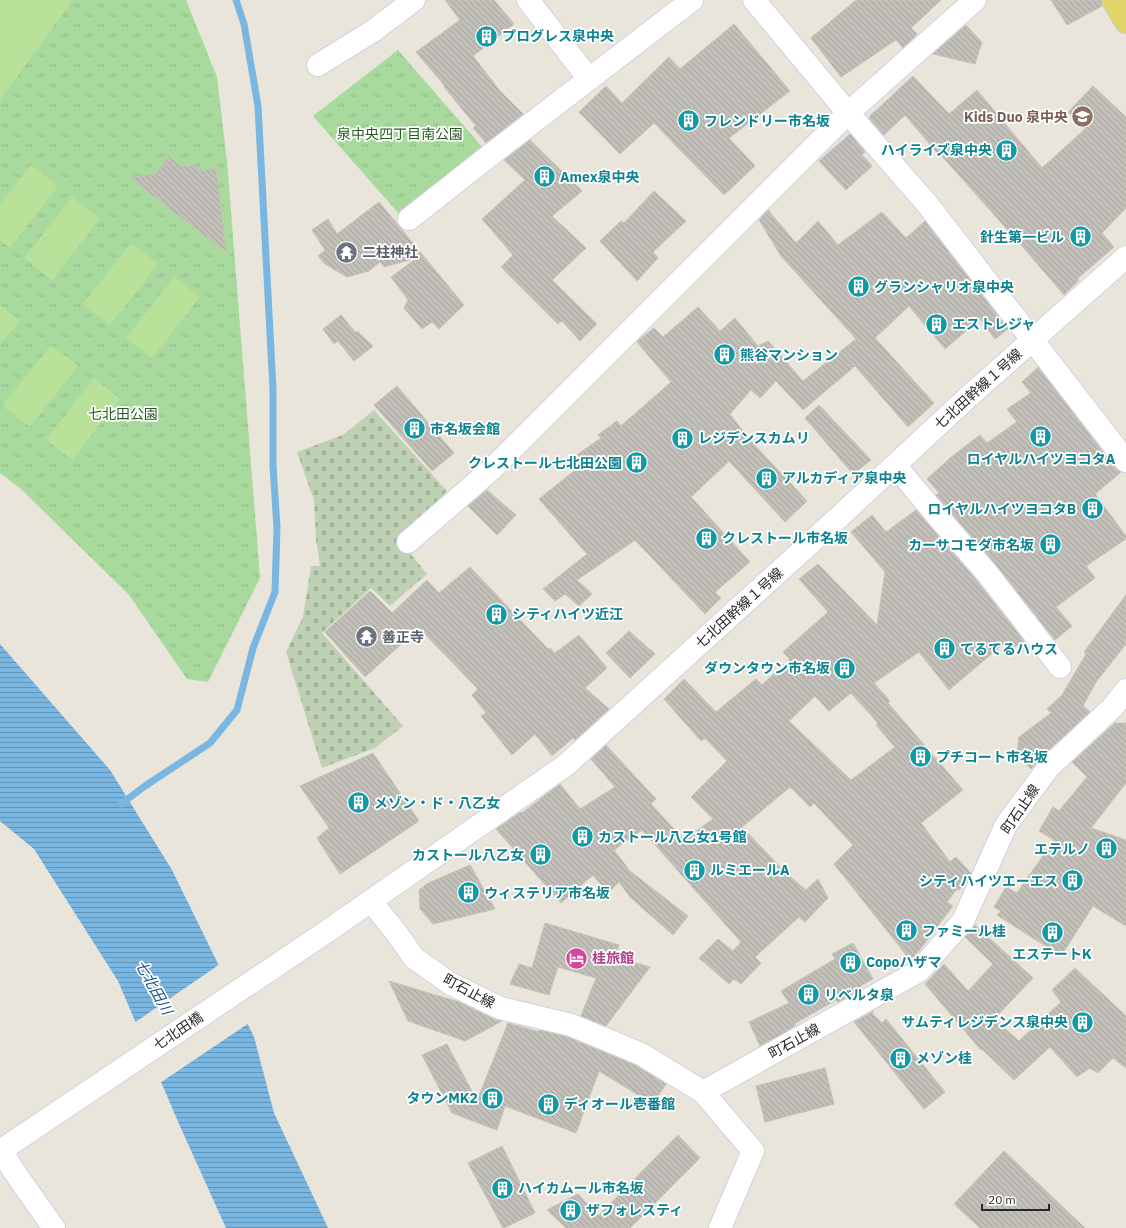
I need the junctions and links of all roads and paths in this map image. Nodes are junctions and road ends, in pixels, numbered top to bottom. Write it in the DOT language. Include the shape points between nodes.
graph roads {
  1 [pos="414,0"];
  2 [pos="528,0"];
  3 [pos="692,0"];
  4 [pos="754,0"];
  5 [pos="1113,0"];
  6 [pos="969,2"];
  7 [pos="1126,22"];
  8 [pos="318,65"];
  9 [pos="589,79"];
  10 [pos="848,113"];
  11 [pos="409,219"];
  12 [pos="1126,257"];
  13 [pos="1033,340"];
  14 [pos="1126,461"];
  15 [pos="895,465"];
  16 [pos="408,542"];
  17 [pos="1060,667"];
  18 [pos="1126,690"];
  19 [pos="371,900"];
  20 [pos="328,930"];
  21 [pos="703,1092"];
  22 [pos="0,1150"];
  23 [pos="54,1228"];
  24 [pos="720,1228"];
  1 -- 8 [label="street" via="373,31"];
  2 -- 9 [label="street"];
  3 -- 9 [label="street"];
  4 -- 10 [label="street"];
  5 -- 7 [label="main road"];
  6 -- 10 [label="street"];
  9 -- 11 [label="street"];
  10 -- 13 [label="street" via="928,205"];
  10 -- 16 [label="street" via="493,468"];
  12 -- 13 [label="street, 七北田幹線１号線"];
  13 -- 14 [label="street"];
  13 -- 15 [label="street, 七北田幹線１号線"];
  15 -- 17 [label="street" via="987,573"];
  15 -- 19 [label="street, 七北田幹線１号線" via="566,765"];
  18 -- 21 [label="street, 町石止線" via="1113,707 1049,767 1027,796 1006,825 963,921 919,971"];
  19 -- 20 [label="street, 七北田幹線１号線"];
  19 -- 21 [label="street, 町石止線" via="414,958 451,984 500,1008 571,1025 641,1054"];
  20 -- 22 [label="street, 七北田橋"];
  21 -- 24 [label="street" via="753,1151"];
  22 -- 23 [label="street"];
}
